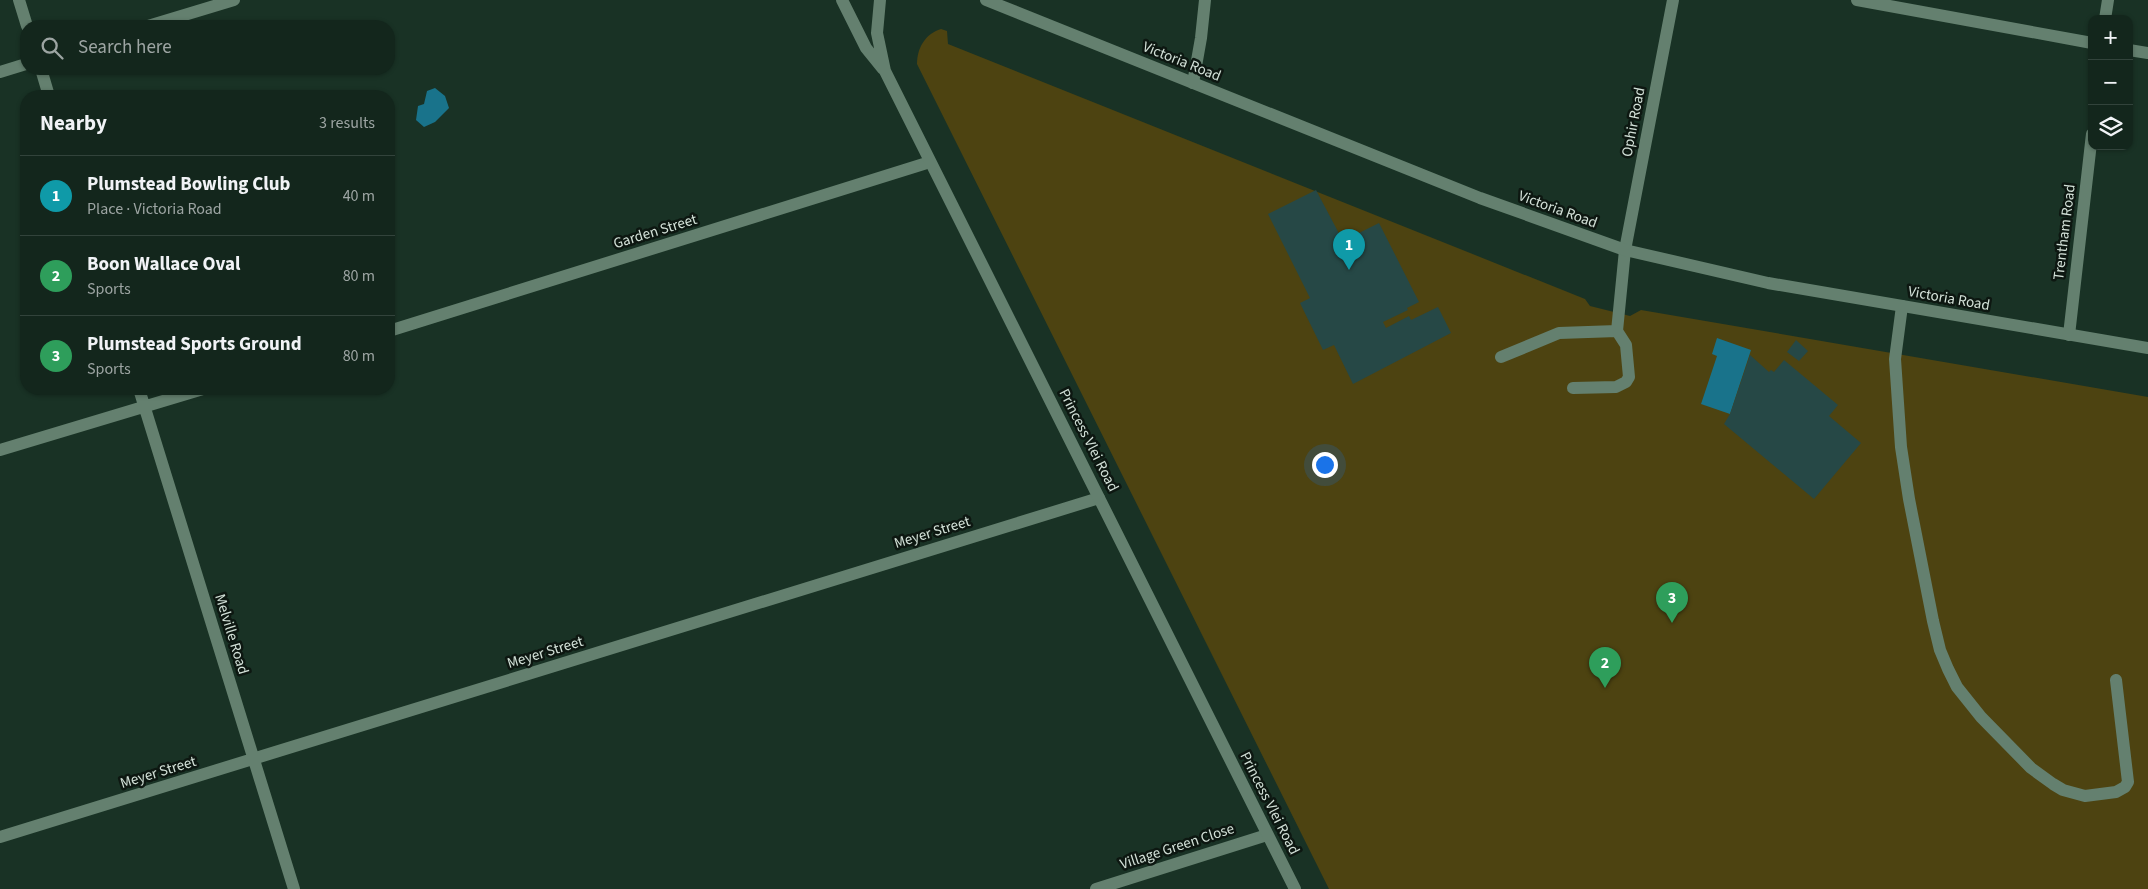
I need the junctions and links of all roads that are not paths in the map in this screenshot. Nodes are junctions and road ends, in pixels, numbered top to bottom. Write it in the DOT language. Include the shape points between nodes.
graph roads {
  1 [pos="19,0"];
  2 [pos="234,0"];
  3 [pos="842,0"];
  4 [pos="880,0"];
  5 [pos="986,0"];
  6 [pos="1205,0"];
  7 [pos="1673,0"];
  8 [pos="1857,0"];
  9 [pos="2108,0"];
  10 [pos="2106,15"];
  11 [pos="26,20"];
  12 [pos="168,20"];
  13 [pos="2088,42"];
  14 [pos="2133,51"];
  15 [pos="2148,53"];
  16 [pos="20,66"];
  17 [pos="884,71"];
  18 [pos="0,72"];
  19 [pos="43,75"];
  20 [pos="1193,83"];
  21 [pos="47,90"];
  22 [pos="2090,150"];
  23 [pos="930,162"];
  24 [pos="1625,250"];
  25 [pos="1902,306"];
  26 [pos="395,329"];
  27 [pos="1617,331"];
  28 [pos="2069,335"];
  29 [pos="2148,348"];
  30 [pos="1501,357"];
  31 [pos="1573,388"];
  32 [pos="141,395"];
  33 [pos="184,395"];
  34 [pos="145,407"];
  35 [pos="0,450"];
  36 [pos="1099,498"];
  37 [pos="2116,680"];
  38 [pos="253,759"];
  39 [pos="1267,835"];
  40 [pos="0,837"];
  41 [pos="294,889"];
  42 [pos="1096,889"];
  43 [pos="1294,889"];
  1 -- 11 [label="street"];
  2 -- 12 [label="street"];
  3 -- 17 [label="street" via="866,48"];
  4 -- 17 [label="street, Princess Vlei Road" via="878,33"];
  5 -- 20 [label="street, Victoria Road"];
  6 -- 20 [label="street"];
  7 -- 24 [label="street, Ophir Road"];
  8 -- 13 [label="street"];
  9 -- 10 [label="street"];
  14 -- 15 [label="street"];
  16 -- 18 [label="street"];
  17 -- 23 [label="street, Princess Vlei Road"];
  19 -- 21 [label="street"];
  20 -- 24 [label="street, Victoria Road" via="1480,198"];
  22 -- 28 [label="street, Trentham Road"];
  23 -- 26 [label="street, Garden Street"];
  23 -- 36 [label="street, Princess Vlei Road"];
  24 -- 25 [label="street, Victoria Road" via="1768,283"];
  24 -- 27 [label="street, Ophir Road"];
  25 -- 28 [label="street, Victoria Road"];
  25 -- 37 [label="street" via="1895,359 1901,447 1933,621 1940,650 1958,687 1981,717 2031,768 2063,790 2085,796 2116,792 2126,787 2128,782"];
  27 -- 30 [label="street" via="1559,333"];
  27 -- 31 [label="street" via="1628,352 1630,371 1626,382 1616,387"];
  28 -- 29 [label="street, Victoria Road"];
  32 -- 34 [label="street, Melville Road"];
  33 -- 34 [label="street"];
  34 -- 35 [label="street"];
  34 -- 38 [label="street, Melville Road"];
  36 -- 38 [label="street, Meyer Street"];
  36 -- 39 [label="street, Princess Vlei Road"];
  38 -- 40 [label="street, Meyer Street"];
  38 -- 41 [label="street, Melville Road"];
  39 -- 42 [label="street, Village Green Close"];
  39 -- 43 [label="street, Princess Vlei Road"];
}
